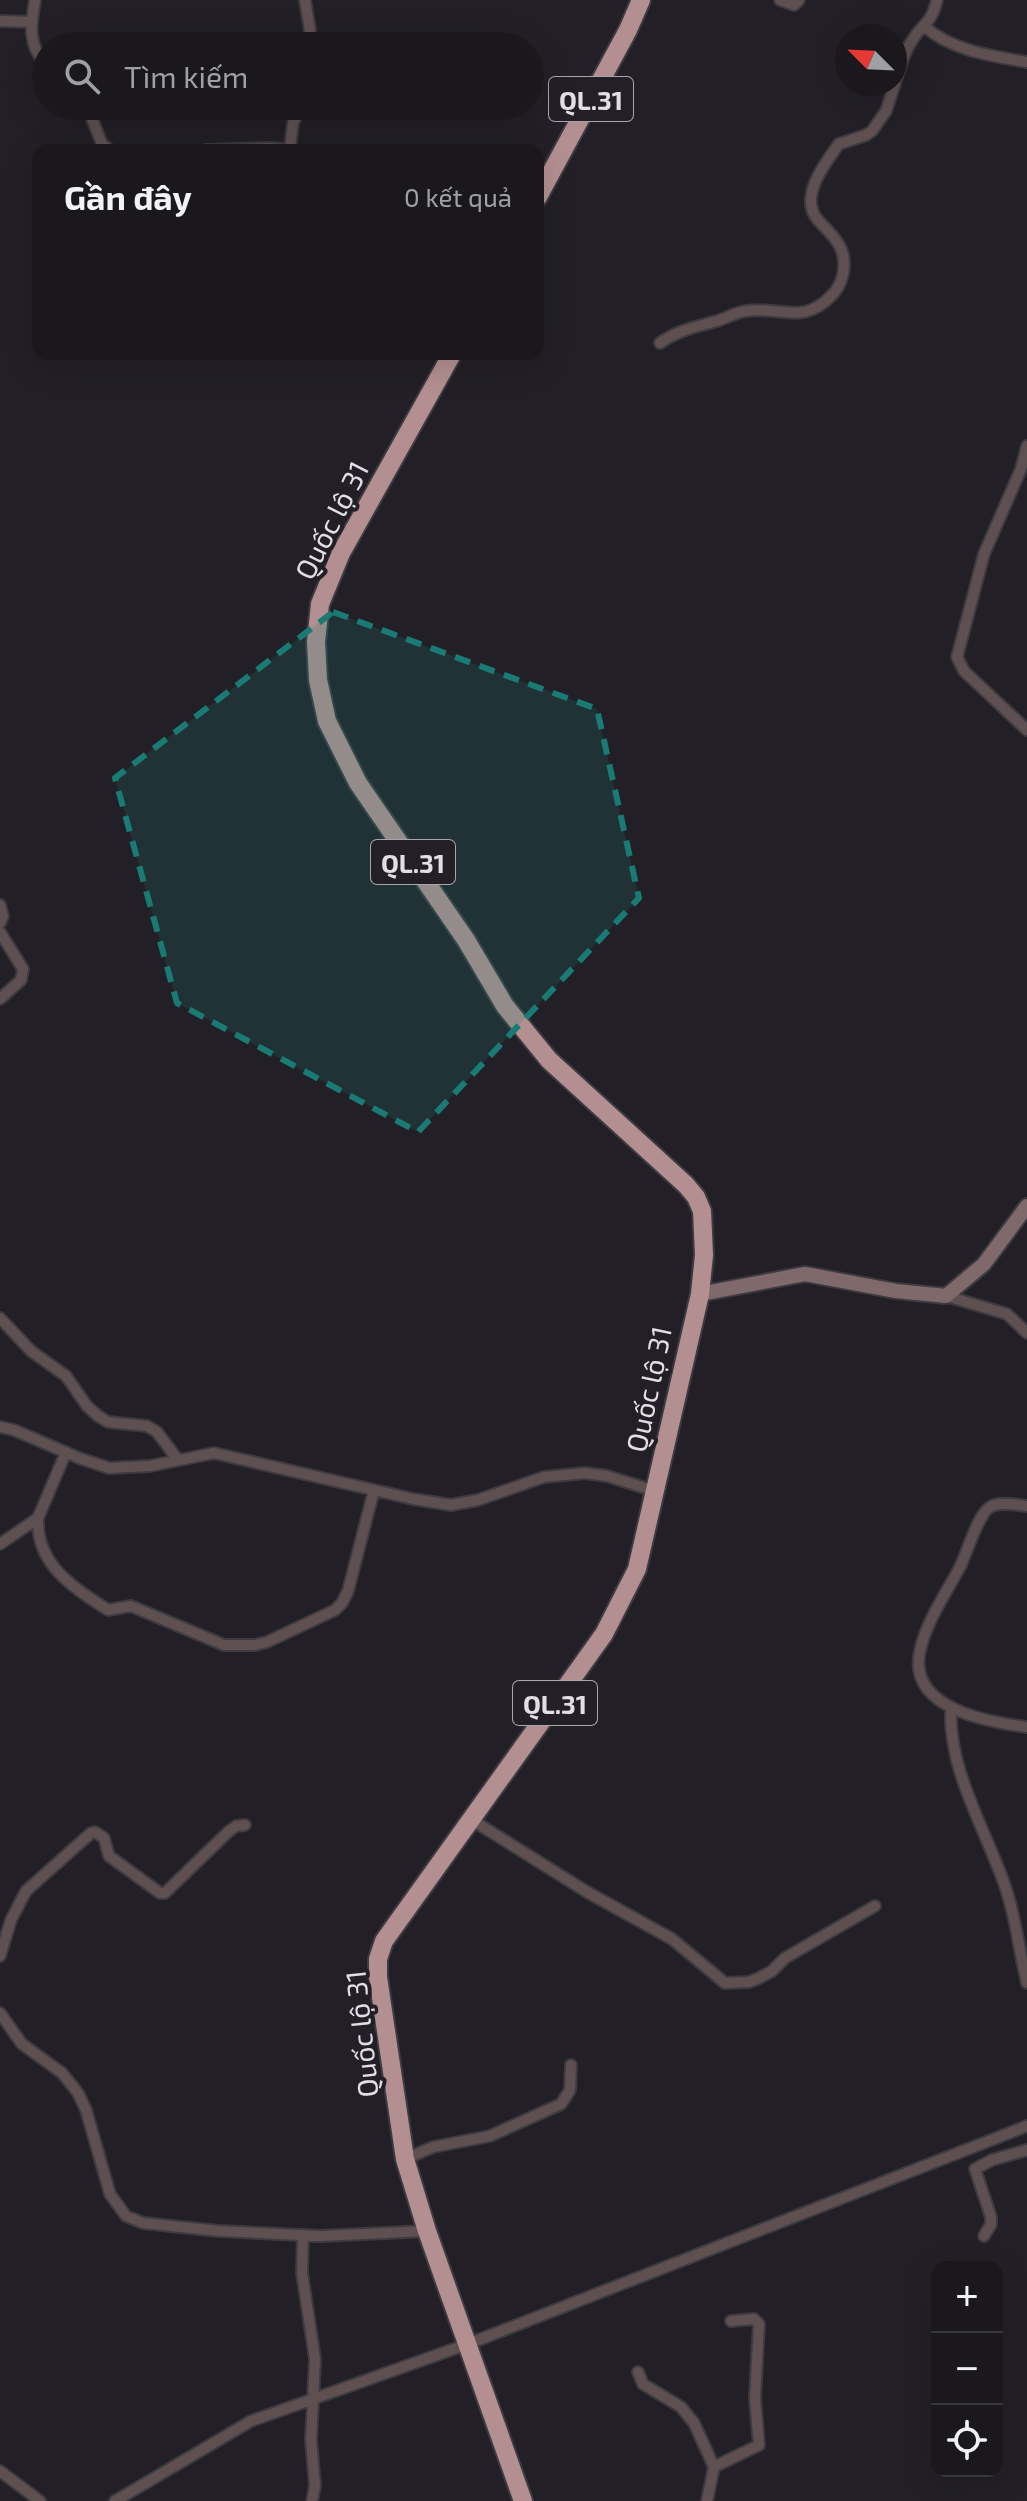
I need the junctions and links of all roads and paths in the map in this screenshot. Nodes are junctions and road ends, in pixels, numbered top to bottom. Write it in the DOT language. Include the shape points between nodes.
graph roads {
  1 [pos="35,0"];
  2 [pos="305,0"];
  3 [pos="641,0"];
  4 [pos="780,0"];
  5 [pos="799,0"];
  6 [pos="937,0"];
  7 [pos="0,21"];
  8 [pos="31,22"];
  9 [pos="925,27"];
  10 [pos="310,32"];
  11 [pos="32,35"];
  12 [pos="907,51"];
  13 [pos="1027,62"];
  14 [pos="891,96"];
  15 [pos="93,120"];
  16 [pos="294,120"];
  17 [pos="102,144"];
  18 [pos="293,144"];
  19 [pos="544,186"];
  20 [pos="660,343"];
  21 [pos="449,360"];
  22 [pos="1027,446"];
  23 [pos="1027,730"];
  24 [pos="0,905"];
  25 [pos="0,923"];
  26 [pos="0,932"];
  27 [pos="0,999"];
  28 [pos="1027,1206"];
  29 [pos="700,1294"];
  30 [pos="946,1296"];
  31 [pos="0,1318"];
  32 [pos="1027,1333"];
  33 [pos="0,1427"];
  34 [pos="66,1452"];
  35 [pos="178,1460"];
  36 [pos="374,1490"];
  37 [pos="655,1491"];
  38 [pos="1027,1506"];
  39 [pos="38,1518"];
  40 [pos="0,1544"];
  41 [pos="951,1708"];
  42 [pos="1027,1727"];
  43 [pos="472,1820"];
  44 [pos="245,1825"];
  45 [pos="875,1906"];
  46 [pos="0,1956"];
  47 [pos="1027,1983"];
  48 [pos="0,2013"];
  49 [pos="571,2065"];
  50 [pos="1027,2126"];
  51 [pos="1027,2150"];
  52 [pos="405,2159"];
  53 [pos="427,2231"];
  54 [pos="303,2235"];
  55 [pos="984,2236"];
  56 [pos="731,2321"];
  57 [pos="468,2344"];
  58 [pos="638,2372"];
  59 [pos="314,2399"];
  60 [pos="714,2467"];
  61 [pos="0,2471"];
  62 [pos="40,2501"];
  63 [pos="115,2501"];
  64 [pos="312,2501"];
  65 [pos="523,2501"];
  66 [pos="707,2501"];
  1 -- 8 [label="street"];
  2 -- 10 [label="street"];
  3 -- 19 [label="highway, QL.31"];
  4 -- 5 [label="street" via="789,5"];
  6 -- 9 [label="street"];
  7 -- 8 [label="street"];
  8 -- 11 [label="street"];
  9 -- 12 [label="street"];
  9 -- 13 [label="street" via="983,55"];
  14 -- 20 [label="street" via="881,122 866,135 839,144 812,194 815,216 843,254 838,289 815,310 745,311 674,333"];
  15 -- 17 [label="street"];
  16 -- 18 [label="street"];
  21 -- 29 [label="highway, Quốc lộ 31 / QL.31" via="341,553 320,604 318,680 327,721 358,783 505,1006 549,1060 696,1197 704,1228"];
  22 -- 23 [label="street" via="984,554 957,657 964,671"];
  24 -- 25 [label="street"];
  26 -- 27 [label="street" via="23,969 21,980"];
  28 -- 30 [label="street" via="984,1264"];
  29 -- 30 [label="street" via="805,1274"];
  29 -- 37 [label="highway, Quốc lộ 31 / QL.31"];
  30 -- 32 [label="street" via="1007,1314"];
  31 -- 35 [label="street" via="31,1351 66,1376 98,1416 147,1426"];
  33 -- 34 [label="street"];
  34 -- 35 [label="street" via="109,1468"];
  34 -- 39 [label="street"];
  35 -- 36 [label="street" via="214,1453"];
  36 -- 37 [label="street" via="451,1505 544,1477 585,1473"];
  36 -- 39 [label="street" via="342,1603 255,1645 213,1642 131,1606 108,1610 53,1569"];
  37 -- 43 [label="highway, Quốc lộ 31 / QL.31" via="637,1569 604,1634"];
  38 -- 41 [label="street" via="998,1505 983,1515 920,1651 922,1681"];
  39 -- 40 [label="street"];
  41 -- 42 [label="street"];
  41 -- 47 [label="street" via="953,1744 1006,1888"];
  43 -- 45 [label="street" via="672,1939 725,1983 759,1978"];
  43 -- 52 [label="highway, Quốc lộ 31 / QL.31" via="384,1941 378,1959"];
  44 -- 46 [label="street" via="228,1832 165,1893 109,1856 104,1838 91,1833 26,1891"];
  48 -- 54 [label="street" via="22,2044 62,2073 78,2093 110,2194 126,2216 143,2223"];
  49 -- 52 [label="street" via="570,2090 561,2104 490,2136 433,2147"];
  50 -- 57 [label="street"];
  51 -- 55 [label="street" via="975,2169 991,2217"];
  52 -- 53 [label="highway, Quốc lộ 31 / QL.31"];
  53 -- 54 [label="street"];
  53 -- 57 [label="highway, Quốc lộ 31 / QL.31"];
  54 -- 59 [label="street"];
  56 -- 60 [label="street" via="754,2319 759,2324 755,2398 760,2441 756,2448"];
  57 -- 59 [label="street"];
  57 -- 65 [label="highway, Quốc lộ 31 / QL.31"];
  58 -- 60 [label="street" via="649,2389 681,2407 694,2423"];
  59 -- 63 [label="street" via="251,2421"];
  59 -- 64 [label="street"];
  60 -- 66 [label="street"];
  61 -- 62 [label="street"];
}
